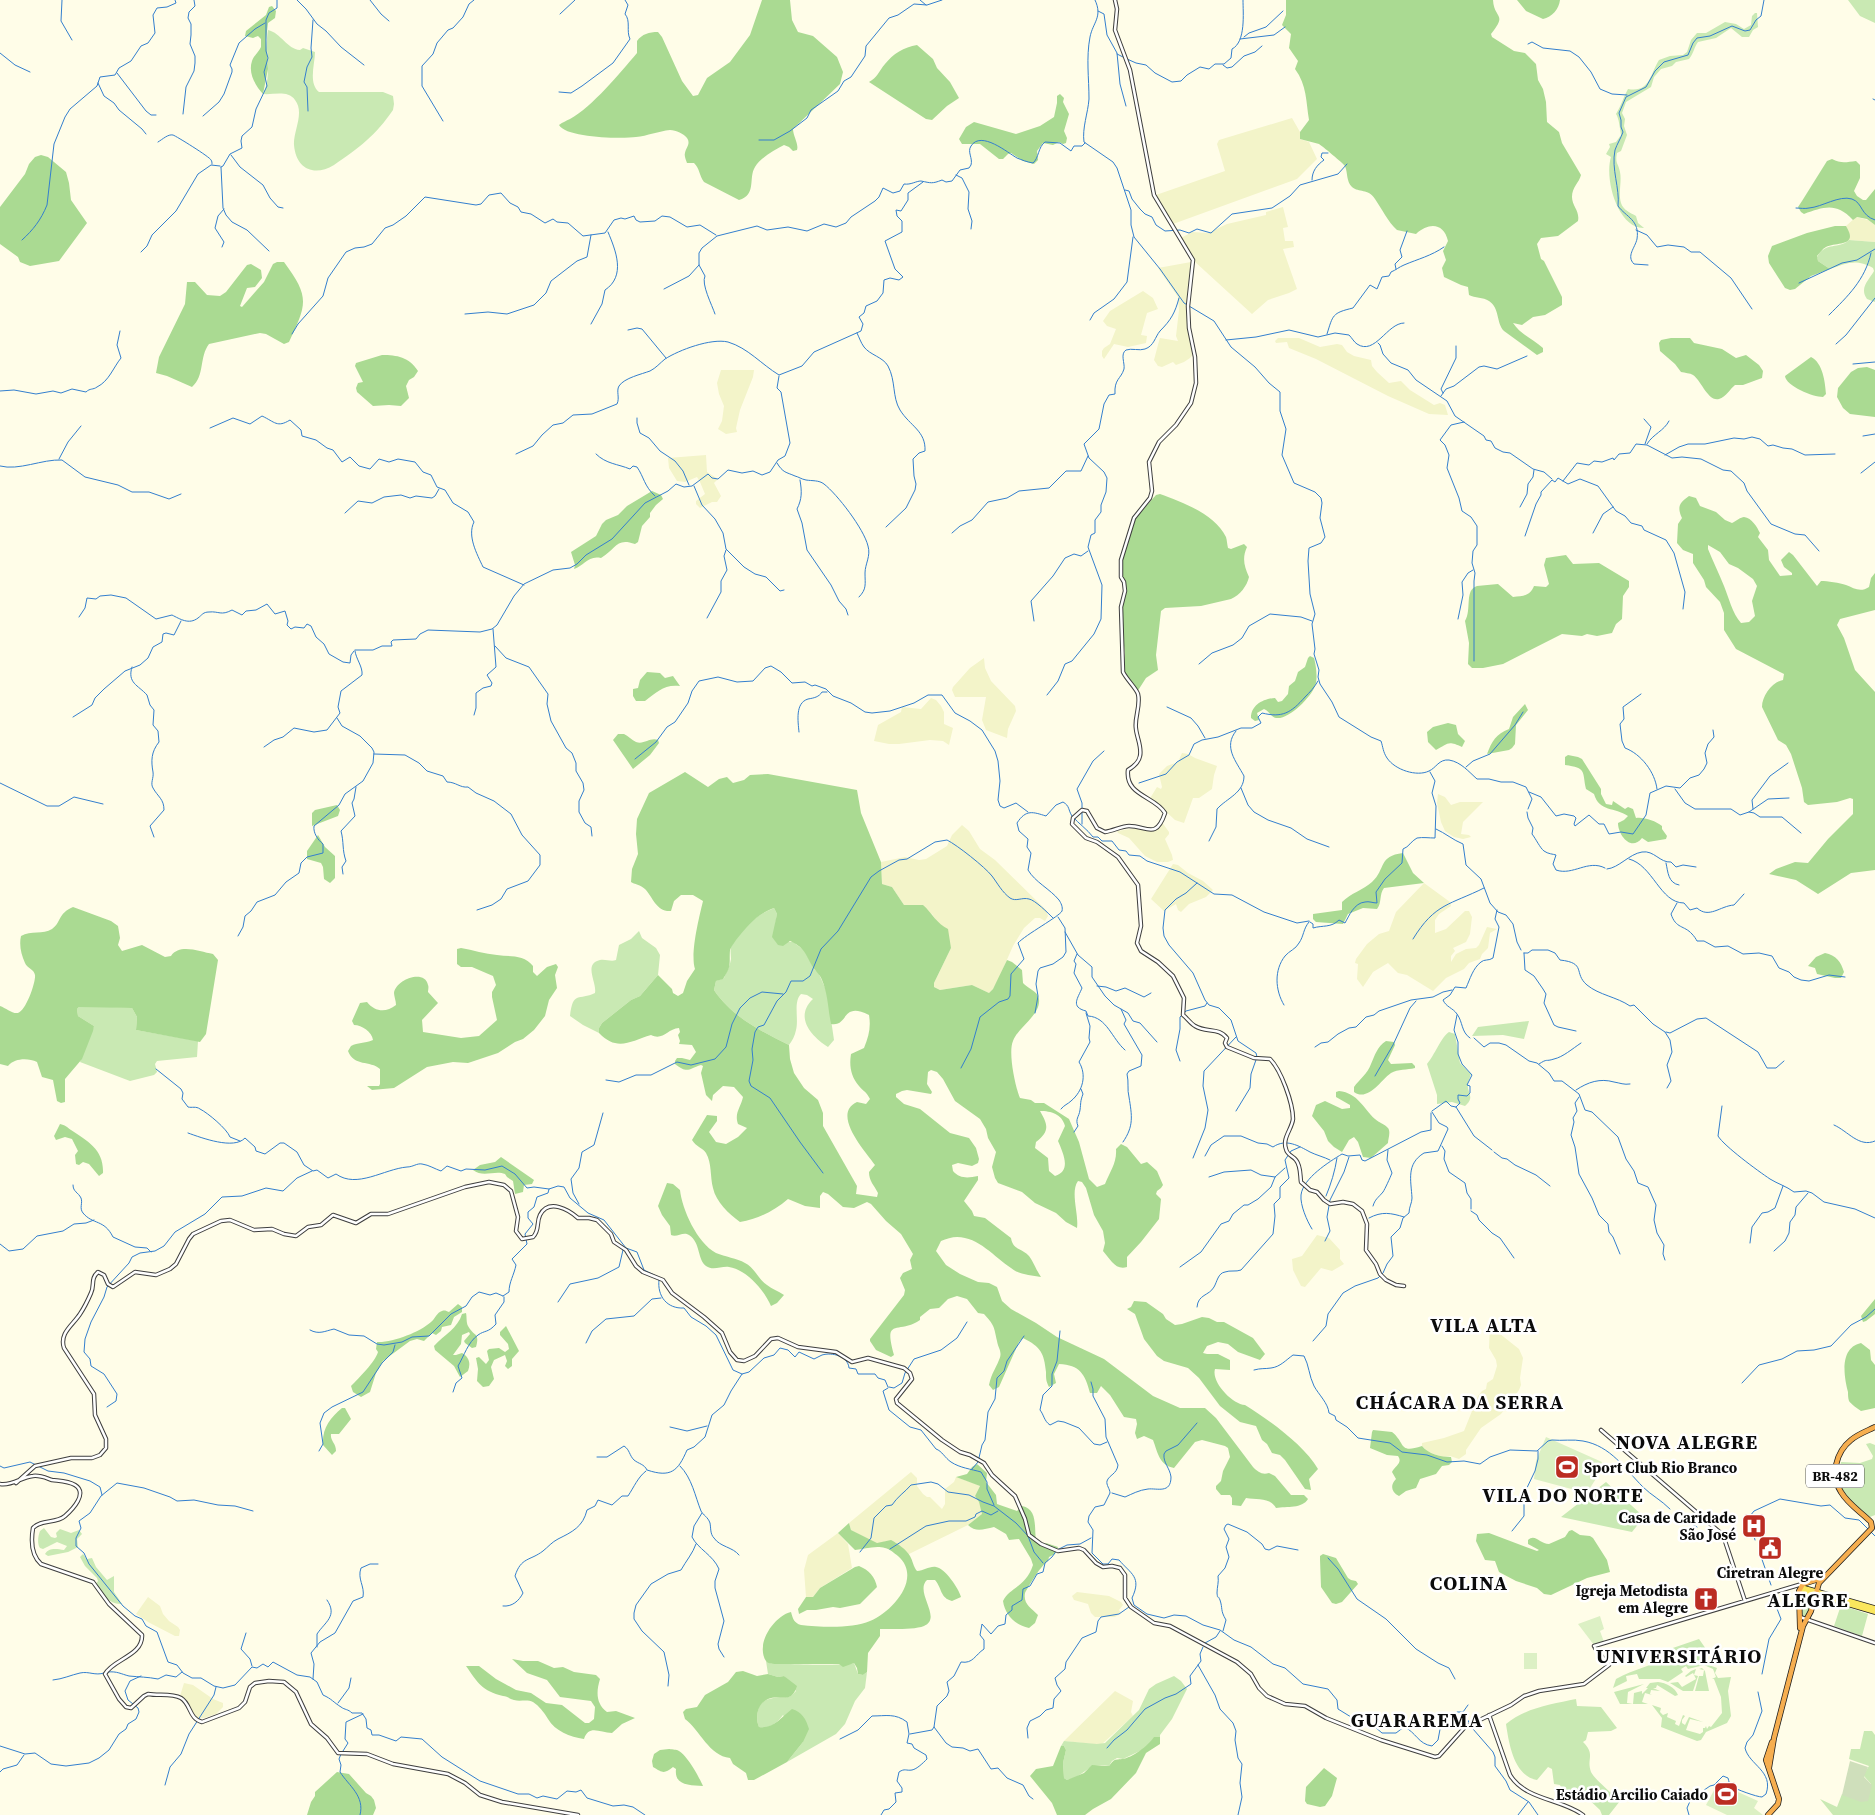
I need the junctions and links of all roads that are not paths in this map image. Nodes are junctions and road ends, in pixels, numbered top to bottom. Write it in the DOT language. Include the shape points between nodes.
graph roads {
  1 [pos="1115,0"];
  2 [pos="1404,1286"];
  3 [pos="1875,1427"];
  4 [pos="1601,1430"];
  5 [pos="16,1483"];
  6 [pos="0,1484"];
  7 [pos="1823,1578"];
  8 [pos="1800,1586"];
  9 [pos="1816,1592"];
  10 [pos="1745,1601"];
  11 [pos="1875,1608"];
  12 [pos="1875,1612"];
  13 [pos="1803,1618"];
  14 [pos="1875,1643"];
  15 [pos="1489,1715"];
  16 [pos="578,1815"];
  17 [pos="1584,1815"];
  18 [pos="1768,1815"];
  1 -- 2 [label="street" via="1115,30 1130,70 1154,195 1193,260 1188,305 1189,328 1196,357 1196,383 1191,404 1159,442 1149,462 1152,491 1134,518 1121,560 1125,591 1120,607 1123,672 1138,693 1139,711 1135,727 1140,746 1140,757 1128,770 1127,778 1131,787 1165,813 1155,829 1148,831 1127,826 1105,832 1097,828 1087,811 1082,810 1072,824 1086,838 1118,858 1138,885 1141,926 1137,943 1141,951 1173,976 1184,998 1183,1015 1195,1026 1223,1033 1227,1047 1254,1058 1270,1058 1277,1066 1293,1120 1285,1148 1296,1160 1300,1182 1330,1204 1353,1204 1362,1211 1367,1224 1366,1250 1386,1280"];
  3 -- 7 [label="highway, BR-482" via="1848,1443 1840,1454 1835,1471 1840,1492 1871,1522 1870,1530"];
  4 -- 10 [label="street" via="1723,1535"];
  5 -- 6 [label="street"];
  5 -- 15 [label="street" via="35,1466 71,1458 92,1458 106,1448 106,1439 95,1415 94,1394 62,1342 92,1292 93,1277 98,1272 113,1287 135,1272 161,1274 176,1264 193,1234 221,1222 230,1220 254,1230 272,1230 296,1236 308,1227 321,1225 332,1215 356,1222 372,1214 388,1214 489,1182 504,1185 511,1191 518,1216 516,1231 519,1237 533,1237 543,1211 552,1207 564,1207 578,1218 597,1220 611,1234 614,1242 626,1250 636,1266 663,1280 672,1293 722,1333 737,1360 755,1356 770,1339 778,1338 798,1347 836,1352 852,1362 868,1358 904,1368 912,1380 896,1399 897,1403 942,1440 984,1463 992,1476 1015,1496 1029,1535 1058,1551 1079,1548 1103,1567 1120,1568 1125,1574 1125,1598 1131,1607 1154,1623 1170,1626 1237,1662 1252,1674 1267,1696 1285,1704 1305,1706 1330,1720 1432,1757 1439,1756 1470,1724"];
  5 -- 16 [label="street" via="30,1476 39,1476 73,1484 80,1490 78,1500 64,1517 35,1526 33,1550 41,1564 93,1582 109,1604 142,1635 133,1652 105,1674 126,1707 131,1708 148,1694 177,1697 185,1702 194,1718 202,1722 239,1708 245,1702 250,1686 255,1683 284,1682 299,1695 311,1724 340,1754 367,1754 394,1764 451,1775 480,1795 502,1802"];
  7 -- 8 [label="highway, BR-482"];
  7 -- 9 [label="highway, BR-482"];
  8 -- 9 [label="main road"];
  8 -- 10 [label="street"];
  8 -- 13 [label="highway, BR-482"];
  9 -- 11 [label="main road"];
  9 -- 12 [label="main road"];
  9 -- 13 [label="highway, BR-482" via="1811,1611"];
  10 -- 15 [label="street" via="1595,1647 1609,1665 1584,1684 1539,1691"];
  13 -- 14 [label="street"];
  13 -- 18 [label="highway, BR-482" via="1769,1754 1778,1804"];
  15 -- 17 [label="street" via="1512,1778 1524,1789"];
}
